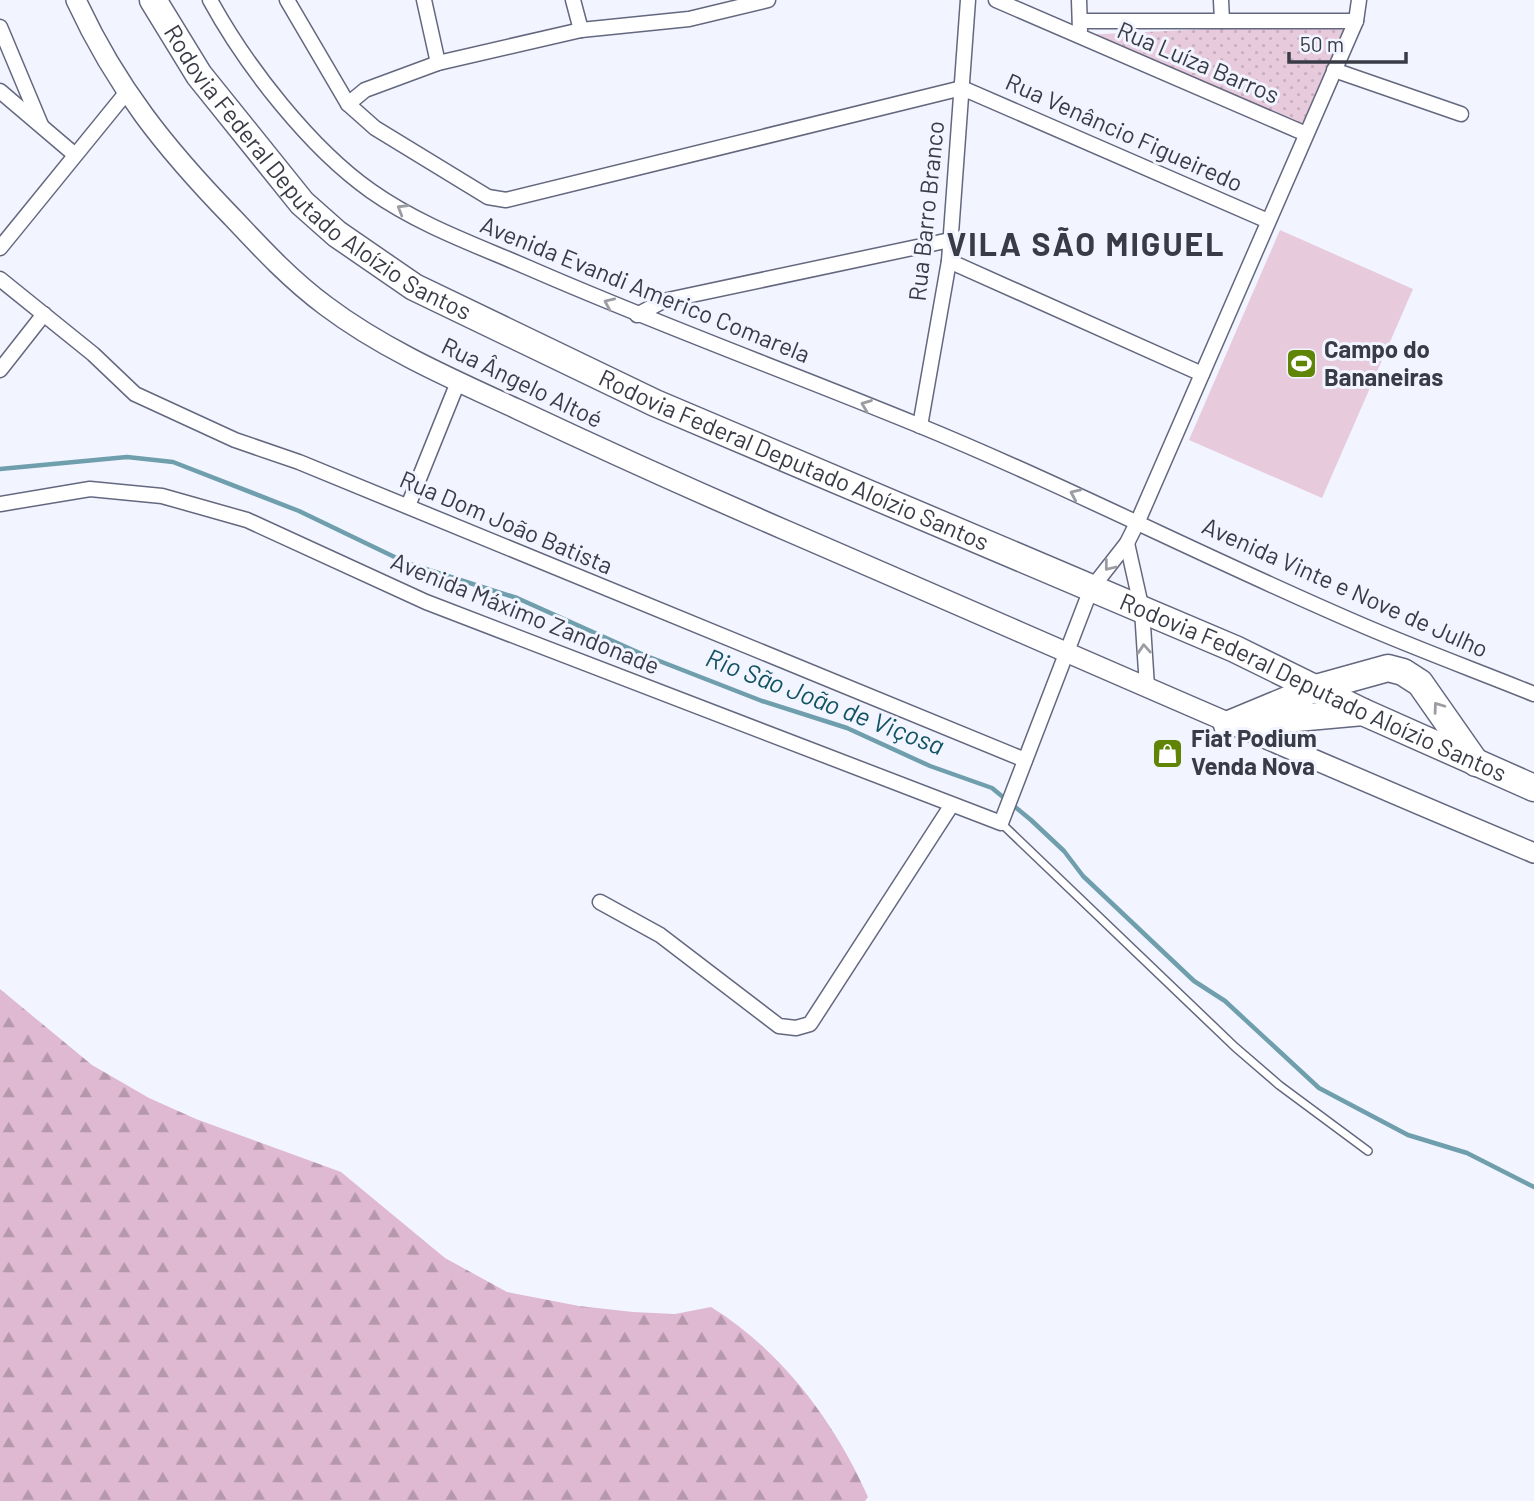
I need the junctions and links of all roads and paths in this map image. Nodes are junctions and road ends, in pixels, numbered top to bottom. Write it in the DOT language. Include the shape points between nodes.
graph roads {
  1 [pos="76,0"];
  2 [pos="153,0"];
  3 [pos="210,0"];
  4 [pos="287,0"];
  5 [pos="424,0"];
  6 [pos="573,0"];
  7 [pos="768,0"];
  8 [pos="968,0"];
  9 [pos="996,0"];
  10 [pos="1079,0"];
  11 [pos="1220,0"];
  12 [pos="1359,0"];
  13 [pos="1080,21"];
  14 [pos="1222,21"];
  15 [pos="1356,21"];
  16 [pos="0,27"];
  17 [pos="581,30"];
  18 [pos="1080,37"];
  19 [pos="5,52"];
  20 [pos="438,63"];
  21 [pos="1334,70"];
  22 [pos="962,88"];
  23 [pos="0,91"];
  24 [pos="126,93"];
  25 [pos="348,104"];
  26 [pos="1461,114"];
  27 [pos="41,125"];
  28 [pos="1306,134"];
  29 [pos="74,154"];
  30 [pos="1268,221"];
  31 [pos="950,240"];
  32 [pos="0,248"];
  33 [pos="949,261"];
  34 [pos="0,279"];
  35 [pos="44,314"];
  36 [pos="637,315"];
  37 [pos="0,370"];
  38 [pos="1202,374"];
  39 [pos="458,382"];
  40 [pos="920,426"];
  41 [pos="0,503"];
  42 [pos="408,506"];
  43 [pos="1138,521"];
  44 [pos="1127,543"];
  45 [pos="1091,589"];
  46 [pos="1142,610"];
  47 [pos="1069,652"];
  48 [pos="1147,687"];
  49 [pos="1316,688"];
  50 [pos="1534,694"];
  51 [pos="1363,712"];
  52 [pos="1227,725"];
  53 [pos="1476,763"];
  54 [pos="1023,765"];
  55 [pos="1534,788"];
  56 [pos="951,806"];
  57 [pos="1002,819"];
  58 [pos="1534,853"];
  59 [pos="600,902"];
  60 [pos="1368,1151"];
  1 -- 24 [label="street, Rua Ângelo Altoé"];
  2 -- 45 [label="highway, Rodovia Federal Deputado Aloízio Santos" via="199,75 267,162 302,203 373,262 459,310 655,403"];
  36 -- 3 [label="street, Avenida Evandi Americo Comarela, one-way" via="423,222 370,191 260,78"];
  4 -- 25 [label="street"];
  5 -- 20 [label="street"];
  6 -- 17 [label="street"];
  7 -- 17 [label="street" via="689,19"];
  8 -- 22 [label="street, Rua Barro Branco"];
  9 -- 18 [label="street, Rua Luíza Barros"];
  10 -- 13 [label="street"];
  11 -- 14 [label="street"];
  12 -- 15 [label="street"];
  13 -- 14 [label="street"];
  13 -- 18 [label="street"];
  14 -- 15 [label="street"];
  15 -- 21 [label="street"];
  16 -- 19 [label="street"];
  17 -- 20 [label="street"];
  18 -- 28 [label="street, Rua Luíza Barros"];
  19 -- 27 [label="street"];
  20 -- 25 [label="street" via="365,90"];
  21 -- 26 [label="street"];
  21 -- 28 [label="street"];
  22 -- 25 [label="street" via="506,200 488,197 375,128"];
  22 -- 30 [label="street, Rua Venâncio Figueiredo"];
  22 -- 31 [label="street, Rua Barro Branco"];
  23 -- 27 [label="street"];
  24 -- 29 [label="street"];
  24 -- 39 [label="street, Rua Ângelo Altoé" via="172,152 278,265 327,307"];
  27 -- 29 [label="street"];
  28 -- 30 [label="street"];
  29 -- 32 [label="street"];
  30 -- 38 [label="street"];
  31 -- 33 [label="street, Rua Barro Branco"];
  31 -- 36 [label="street" via="663,301"];
  33 -- 38 [label="street"];
  33 -- 40 [label="street, Rua Barro Branco"];
  34 -- 35 [label="street, Rua Dom João Batista"];
  35 -- 37 [label="street"];
  35 -- 42 [label="street, Rua Dom João Batista" via="116,379 160,408"];
  40 -- 36 [label="street, Avenida Evandi Americo Comarela, one-way"];
  38 -- 43 [label="street"];
  39 -- 42 [label="street"];
  39 -- 47 [label="street, Rua Ângelo Altoé" via="664,478"];
  43 -- 40 [label="street, Avenida Evandi Americo Comarela, one-way"];
  41 -- 56 [label="street, Avenida Máximo Zandonade" via="90,489 162,496 247,520 426,602"];
  42 -- 54 [label="street, Rua Dom João Batista"];
  43 -- 44 [label="street"];
  43 -- 50 [label="street, Avenida Vinte e Nove de Julho" via="1362,625"];
  44 -- 45 [label="street, one-way"];
  44 -- 46 [label="street"];
  45 -- 46 [label="highway, Rodovia Federal Deputado Aloízio Santos"];
  45 -- 47 [label="street"];
  48 -- 46 [label="street, one-way"];
  46 -- 49 [label="highway, Rodovia Federal Deputado Aloízio Santos"];
  47 -- 48 [label="street, Rua Ângelo Altoé"];
  47 -- 54 [label="street"];
  48 -- 52 [label="street, Rua Ângelo Altoé"];
  49 -- 51 [label="highway, Rodovia Federal Deputado Aloízio Santos"];
  49 -- 52 [label="highway"];
  53 -- 49 [label="highway, one-way" via="1420,683 1403,672 1375,670"];
  51 -- 52 [label="highway"];
  51 -- 53 [label="highway, Rodovia Federal Deputado Aloízio Santos"];
  52 -- 58 [label="street, Rua Ângelo Altoé"];
  53 -- 55 [label="highway, Rodovia Federal Deputado Aloízio Santos"];
  54 -- 57 [label="street"];
  56 -- 57 [label="street, Avenida Máximo Zandonade"];
  56 -- 59 [label="street" via="822,1007 810,1024 796,1028 779,1026 660,935"];
  57 -- 60 [label="lane" via="1235,1047"];
}
